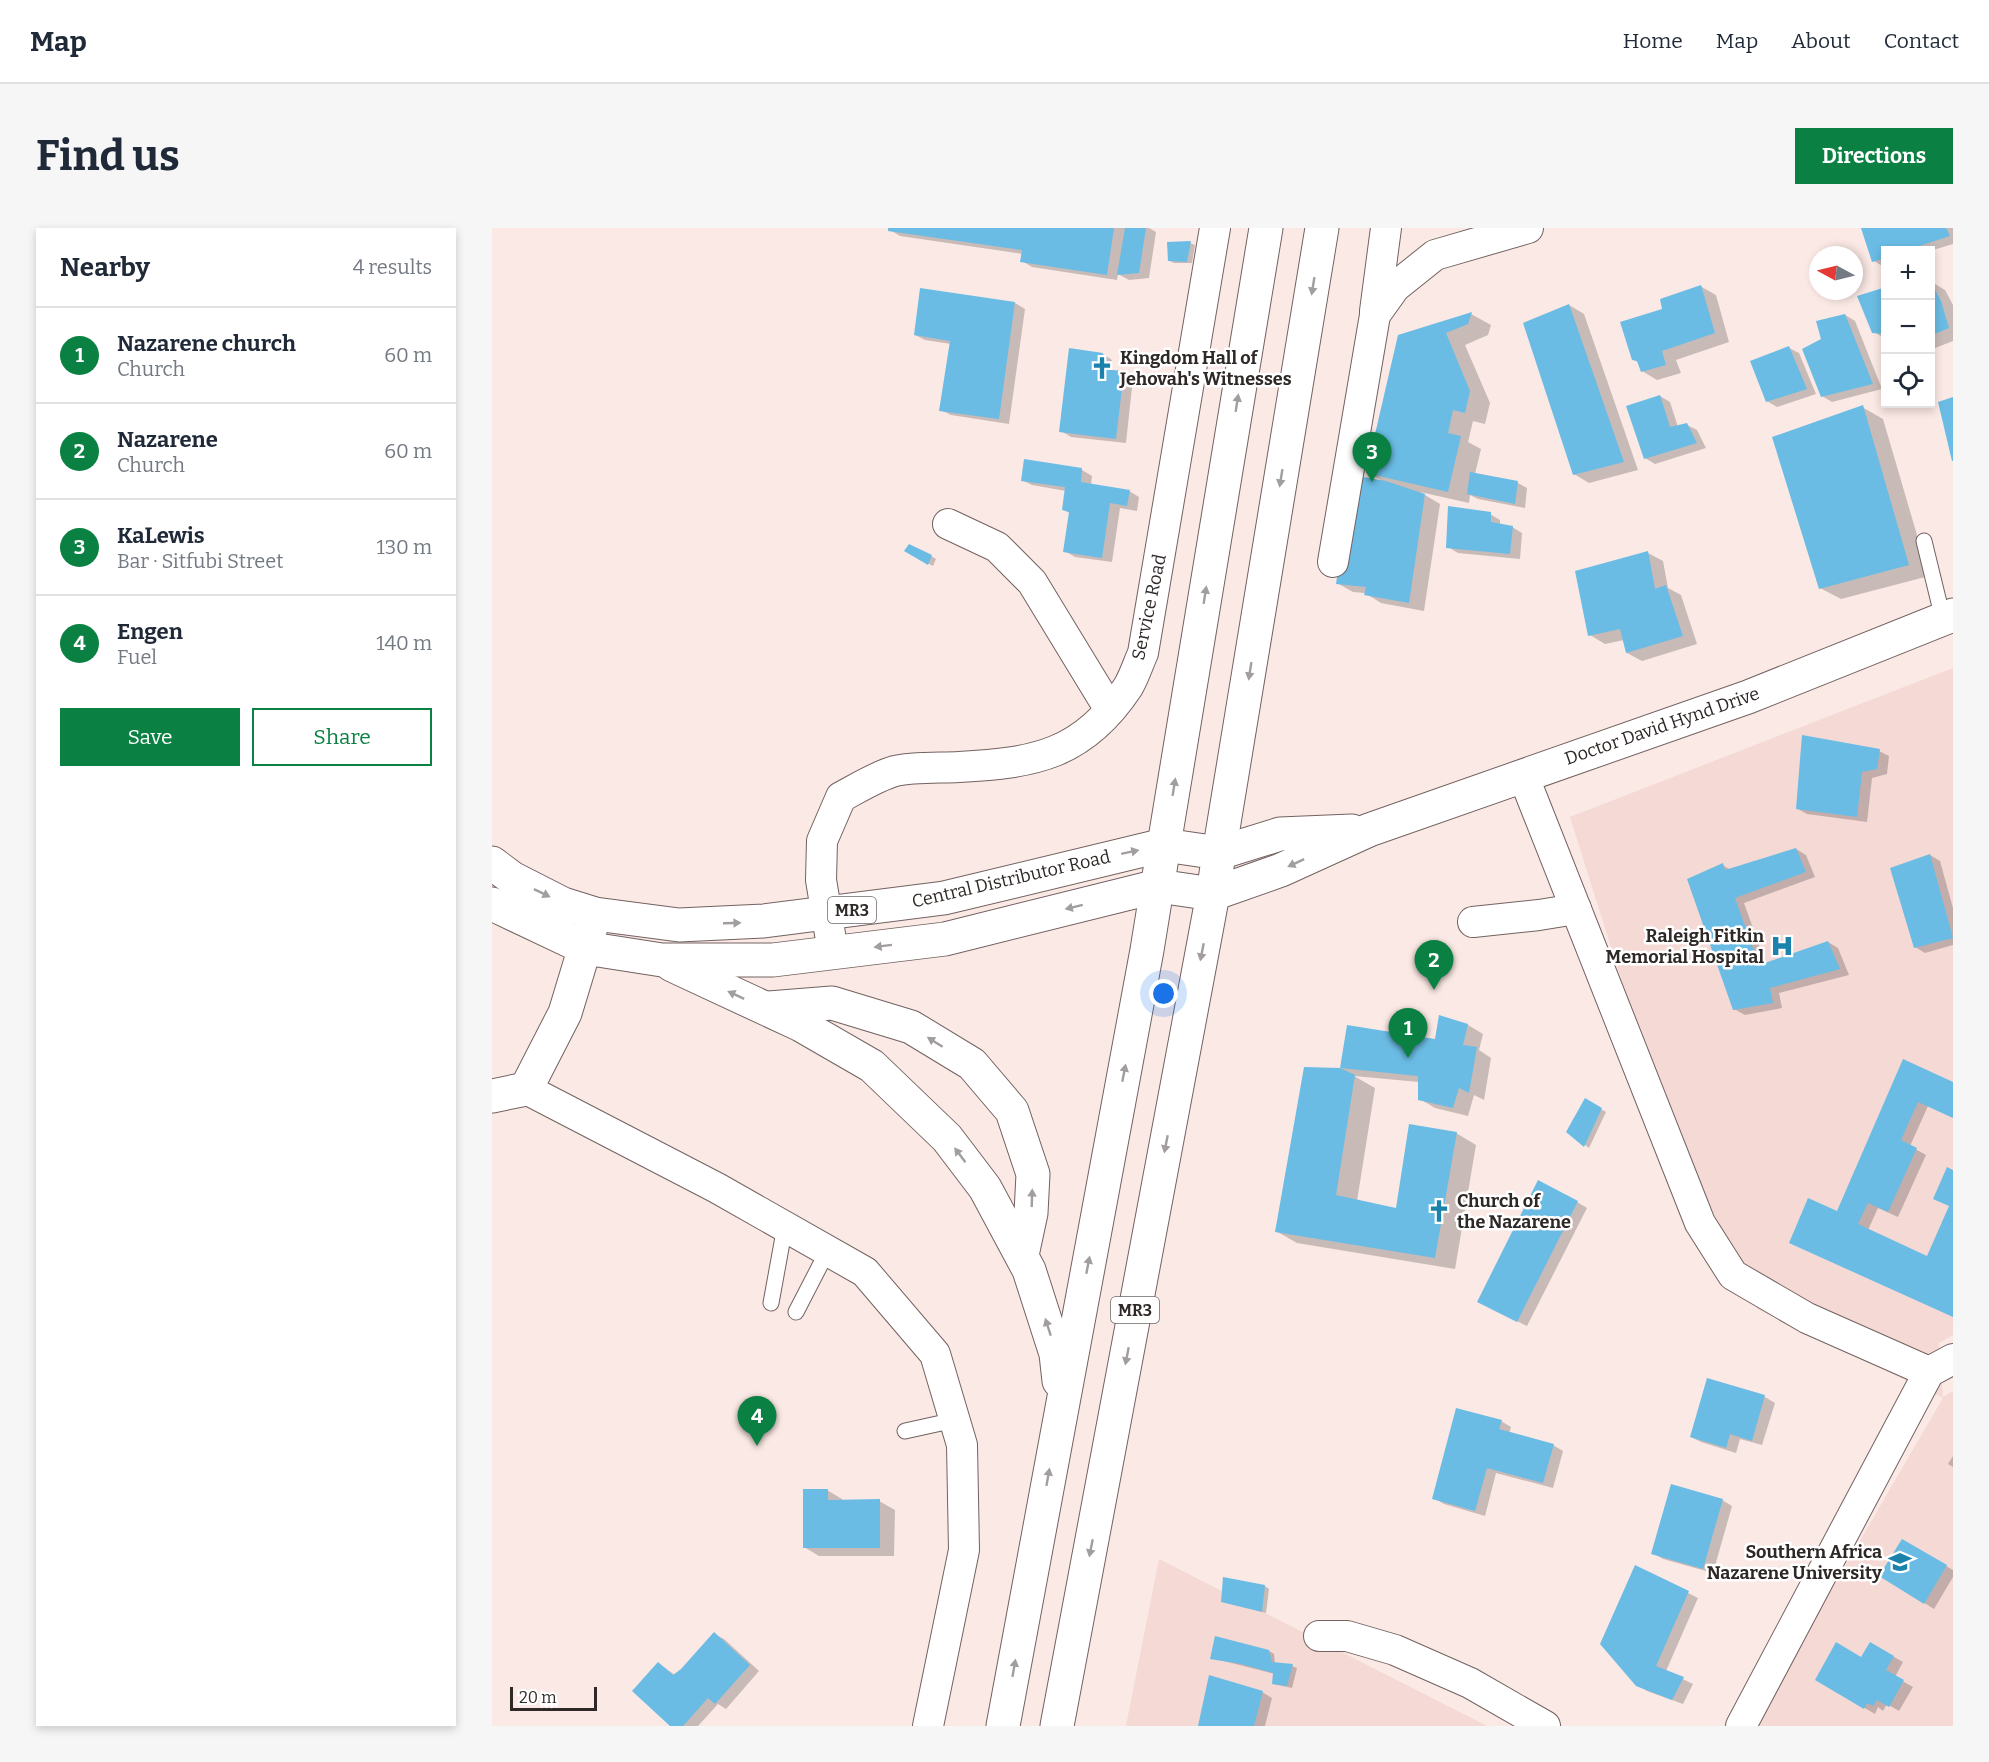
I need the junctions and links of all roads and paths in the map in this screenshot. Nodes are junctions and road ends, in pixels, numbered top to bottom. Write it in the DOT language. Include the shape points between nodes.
graph roads {
  1 [pos="1215,228"];
  2 [pos="1266,228"];
  3 [pos="1322,228"];
  4 [pos="1386,228"];
  5 [pos="1528,228"];
  6 [pos="1375,315"];
  7 [pos="948,524"];
  8 [pos="1924,541"];
  9 [pos="1333,562"];
  10 [pos="1948,617"];
  11 [pos="1110,710"];
  12 [pos="1523,775"];
  13 [pos="1368,830"];
  14 [pos="1164,845"];
  15 [pos="1219,853"];
  16 [pos="492,863"];
  17 [pos="1158,886"];
  18 [pos="1213,894"];
  19 [pos="492,904"];
  20 [pos="1576,909"];
  21 [pos="828,913"];
  22 [pos="595,914"];
  23 [pos="1473,922"];
  24 [pos="585,948"];
  25 [pos="833,952"];
  26 [pos="662,960"];
  27 [pos="765,1008"];
  28 [pos="526,1089"];
  29 [pos="492,1096"];
  30 [pos="785,1226"];
  31 [pos="828,1251"];
  32 [pos="1022,1256"];
  33 [pos="771,1303"];
  34 [pos="796,1312"];
  35 [pos="1941,1366"];
  36 [pos="1062,1405"];
  37 [pos="955,1420"];
  38 [pos="905,1431"];
  39 [pos="1319,1636"];
  40 [pos="928,1726"];
  41 [pos="1003,1726"];
  42 [pos="1058,1726"];
  43 [pos="1545,1726"];
  44 [pos="1741,1726"];
  1 -- 11 [label="street, Service Road" via="1143,653 1129,686"];
  14 -- 2 [label="main road, one-way"];
  3 -- 15 [label="main road, one-way"];
  4 -- 6 [label="street"];
  5 -- 6 [label="street" via="1435,255 1395,287"];
  6 -- 9 [label="street"];
  7 -- 11 [label="street" via="997,547 1032,582"];
  8 -- 10 [label="lane"];
  10 -- 12 [label="main road, Doctor David Hynd Drive" via="1748,697"];
  11 -- 21 [label="street, Service Road" via="1083,736 1062,749 1026,761 895,771 841,796 822,841 820,880"];
  12 -- 13 [label="main road, Doctor David Hynd Drive"];
  12 -- 20 [label="street"];
  13 -- 15 [label="main road, Doctor David Hynd Drive" via="1280,834"];
  13 -- 18 [label="main road, Doctor David Hynd Drive, one-way" via="1281,870"];
  14 -- 15 [label="main road, Central Distributor Road / MR3"];
  14 -- 17 [label="main road"];
  21 -- 14 [label="main road, Central Distributor Road / MR3, one-way" via="944,898"];
  15 -- 18 [label="main road, MR3"];
  16 -- 22 [label="main road, Central Distributor Road / MR3, one-way" via="563,904"];
  17 -- 18 [label="main road, MR3"];
  17 -- 25 [label="main road, MR3, one-way" via="945,939"];
  36 -- 17 [label="main road, one-way"];
  18 -- 42 [label="main road, MR3, one-way"];
  19 -- 24 [label="main road, MR3"];
  20 -- 23 [label="street"];
  20 -- 35 [label="street" via="1700,1223 1733,1275 1807,1318"];
  22 -- 21 [label="main road, Central Distributor Road / MR3, one-way" via="679,925"];
  21 -- 25 [label="street, Service Road"];
  22 -- 24 [label="main road"];
  24 -- 26 [label="main road, MR3"];
  24 -- 28 [label="main road" via="565,1013"];
  25 -- 26 [label="main road, MR3" via="773,960"];
  27 -- 26 [label="main road, one-way"];
  32 -- 27 [label="main road, one-way" via="985,1188 947,1137 872,1066 801,1024"];
  32 -- 27 [label="main road, one-way" via="1031,1213 1033,1174 1012,1111 972,1064 911,1027 832,1003"];
  28 -- 29 [label="main road"];
  28 -- 30 [label="street"];
  30 -- 31 [label="street"];
  30 -- 33 [label="lane"];
  31 -- 34 [label="lane"];
  31 -- 37 [label="street" via="865,1272 935,1354"];
  36 -- 32 [label="main road, one-way" via="1056,1354"];
  35 -- 44 [label="street"];
  41 -- 36 [label="main road, one-way"];
  37 -- 38 [label="lane"];
  37 -- 40 [label="street" via="962,1445 964,1550"];
  39 -- 43 [label="street" via="1347,1636 1395,1650 1470,1683"];
}
